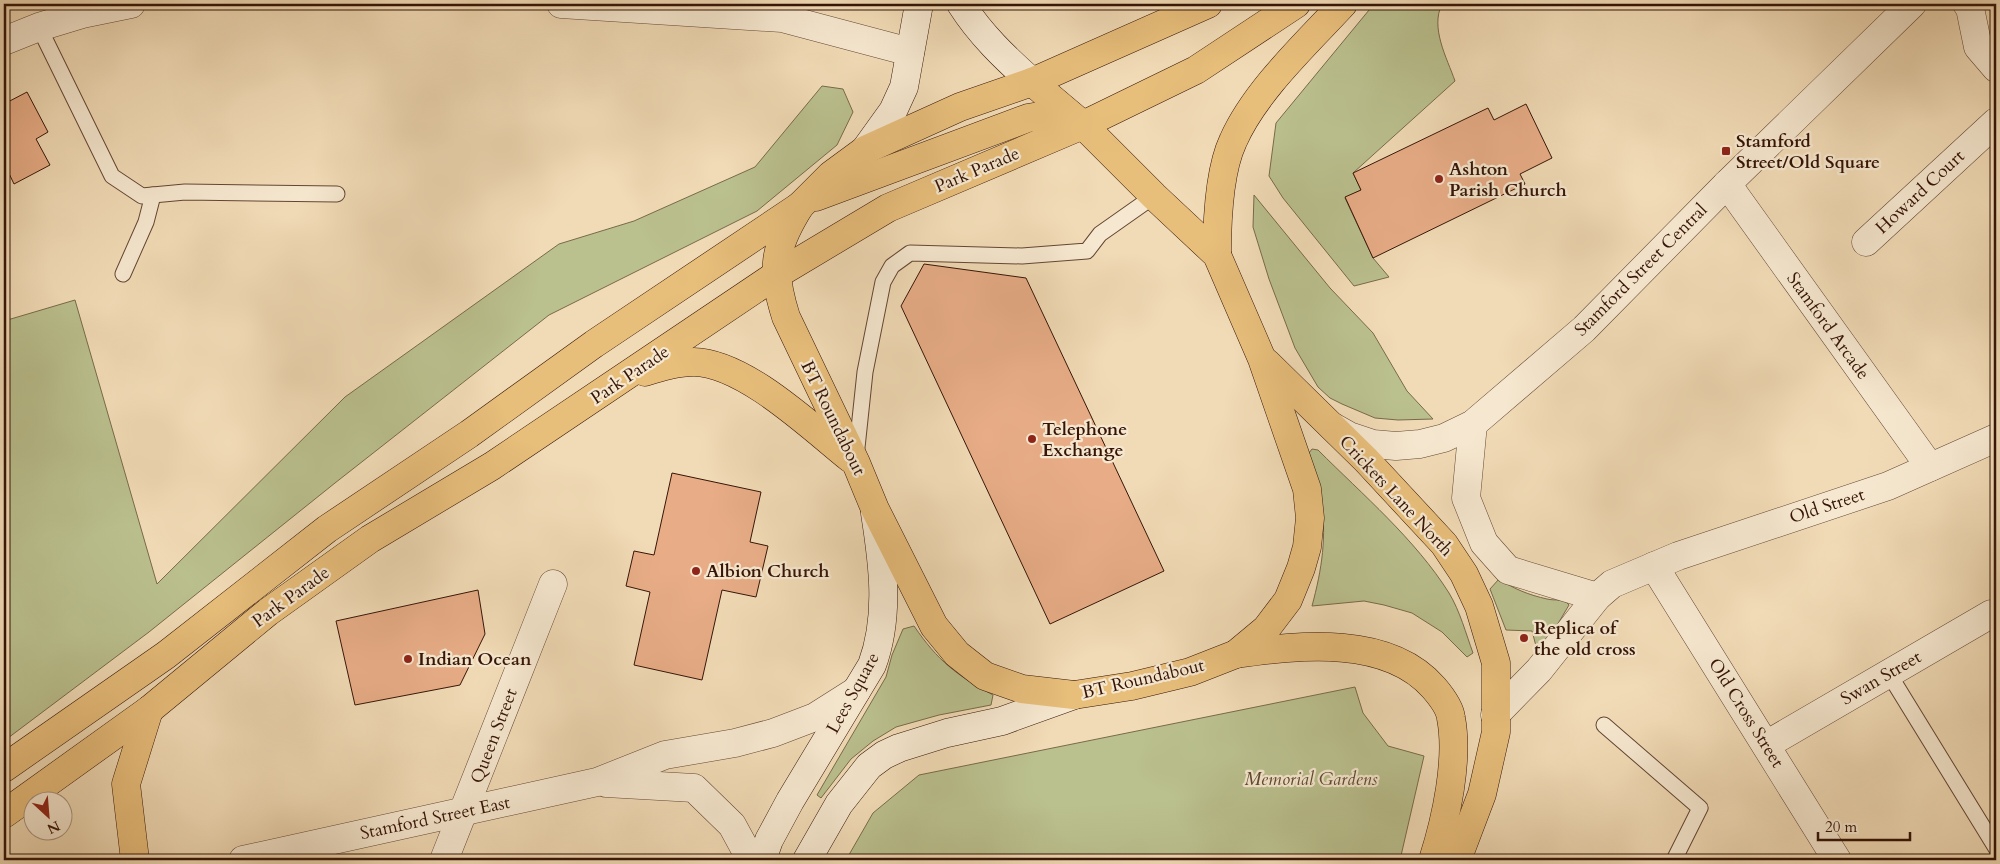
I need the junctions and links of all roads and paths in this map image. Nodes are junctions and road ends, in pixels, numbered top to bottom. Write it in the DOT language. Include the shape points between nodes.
graph roads {
  1 [pos="132,4"];
  2 [pos="561,4"];
  3 [pos="919,4"];
  4 [pos="961,4"];
  5 [pos="1208,4"];
  6 [pos="1296,4"];
  7 [pos="1343,4"];
  8 [pos="1912,4"];
  9 [pos="1967,4"];
  10 [pos="38,27"];
  11 [pos="4,41"];
  12 [pos="910,52"];
  13 [pos="1996,68"];
  14 [pos="1032,82"];
  15 [pos="1996,122"];
  16 [pos="1083,124"];
  17 [pos="865,150"];
  18 [pos="1727,184"];
  19 [pos="337,194"];
  20 [pos="153,195"];
  21 [pos="1154,196"];
  22 [pos="802,203"];
  23 [pos="1866,242"];
  24 [pos="1218,255"];
  25 [pos="123,274"];
  26 [pos="776,275"];
  27 [pos="1262,359"];
  28 [pos="620,382"];
  29 [pos="1473,424"];
  30 [pos="1329,426"];
  31 [pos="1996,438"];
  32 [pos="856,463"];
  33 [pos="1930,467"];
  34 [pos="875,509"];
  35 [pos="1654,566"];
  36 [pos="553,584"];
  37 [pos="1597,597"];
  38 [pos="1996,614"];
  39 [pos="1236,654"];
  40 [pos="1889,674"];
  41 [pos="856,691"];
  42 [pos="1074,695"];
  43 [pos="149,710"];
  44 [pos="1495,715"];
  45 [pos="1604,725"];
  46 [pos="1766,745"];
  47 [pos="4,768"];
  48 [pos="598,782"];
  49 [pos="464,812"];
  50 [pos="4,814"];
  51 [pos="1996,848"];
  52 [pos="135,860"];
  53 [pos="243,860"];
  54 [pos="444,860"];
  55 [pos="751,860"];
  56 [pos="762,860"];
  57 [pos="807,860"];
  58 [pos="1433,860"];
  59 [pos="1458,860"];
  60 [pos="1674,860"];
  61 [pos="1837,860"];
  1 -- 10 [label="street"];
  2 -- 12 [label="street" via="782,18"];
  3 -- 12 [label="street"];
  4 -- 14 [label="street" via="992,45"];
  5 -- 14 [label="highway, Park Parade"];
  6 -- 16 [label="highway, Park Parade" via="1196,70"];
  7 -- 24 [label="highway" via="1270,84 1232,142 1226,159 1220,204"];
  8 -- 18 [label="street, Stamford Street Central"];
  9 -- 13 [label="street" via="1978,47"];
  10 -- 11 [label="street"];
  10 -- 20 [label="lane" via="112,176 142,196"];
  12 -- 17 [label="street" via="904,88 893,111"];
  14 -- 16 [label="highway, BT Roundabout"];
  14 -- 17 [label="highway, Park Parade" via="960,107"];
  15 -- 23 [label="street, Howard Court"];
  16 -- 21 [label="highway, BT Roundabout"];
  16 -- 22 [label="highway" via="1058,116 1028,118"];
  16 -- 26 [label="highway, Park Parade" via="888,208"];
  17 -- 22 [label="highway, Park Parade" via="831,175"];
  18 -- 29 [label="street, Stamford Street Central" via="1584,329"];
  18 -- 33 [label="street, Stamford Arcade"];
  19 -- 20 [label="lane" via="185,192"];
  20 -- 25 [label="lane" via="146,222"];
  21 -- 24 [label="highway, BT Roundabout"];
  21 -- 32 [label="lane" via="1100,234 1088,251 1022,256 910,253 892,266 882,282 865,372"];
  22 -- 26 [label="highway, BT Roundabout" via="784,231"];
  22 -- 47 [label="highway, Park Parade" via="327,529 166,655"];
  24 -- 27 [label="highway, BT Roundabout"];
  26 -- 28 [label="highway, Park Parade"];
  26 -- 32 [label="highway, BT Roundabout" via="778,293 793,335"];
  27 -- 30 [label="highway, Crickets Lane North"];
  27 -- 39 [label="highway, BT Roundabout" via="1307,489 1310,518 1306,547 1288,600 1266,629"];
  28 -- 32 [label="highway" via="676,363 695,362 722,368 769,394"];
  28 -- 43 [label="highway, Park Parade" via="492,466 370,539 268,612"];
  29 -- 30 [label="street, Stamford Street Central" via="1444,438 1396,446 1372,444"];
  29 -- 37 [label="street" via="1466,498 1484,543 1508,570"];
  30 -- 44 [label="highway, Crickets Lane North" via="1366,460 1444,544 1464,574 1479,606 1496,663"];
  31 -- 33 [label="street, Old Street"];
  32 -- 34 [label="highway, BT Roundabout"];
  33 -- 35 [label="street, Old Street" via="1888,486"];
  34 -- 41 [label="street, Lees Square" via="883,567 882,627 872,665"];
  34 -- 42 [label="highway, BT Roundabout" via="934,626 957,654 985,676 1022,689"];
  35 -- 37 [label="street, Old Street" via="1612,584"];
  35 -- 46 [label="street, Old Cross Street"];
  36 -- 49 [label="street, Queen Street"];
  37 -- 44 [label="street, Old Street" via="1539,670"];
  38 -- 40 [label="street, Swan Street"];
  39 -- 42 [label="highway, BT Roundabout" via="1190,672"];
  39 -- 58 [label="highway" via="1278,648 1329,647 1381,654 1403,662 1424,676 1438,692 1451,716 1453,752 1445,822"];
  40 -- 46 [label="street, Swan Street"];
  40 -- 51 [label="lane"];
  41 -- 48 [label="street, Stamford Street East" via="815,718 773,733 666,755"];
  41 -- 56 [label="street, Lees Square" via="790,801"];
  42 -- 57 [label="street" via="1002,721 948,733 884,755 869,766 839,804"];
  43 -- 50 [label="highway, Park Parade"];
  43 -- 52 [label="highway" via="126,784"];
  44 -- 59 [label="highway, Crickets Lane North" via="1496,732 1490,764"];
  45 -- 60 [label="lane" via="1700,808"];
  46 -- 61 [label="street, Old Cross Street"];
  48 -- 49 [label="street, Stamford Street East"];
  48 -- 55 [label="street, Stamford Street East" via="694,788 732,825"];
  49 -- 53 [label="street, Stamford Street East"];
  49 -- 54 [label="street, Queen Street"];
}
